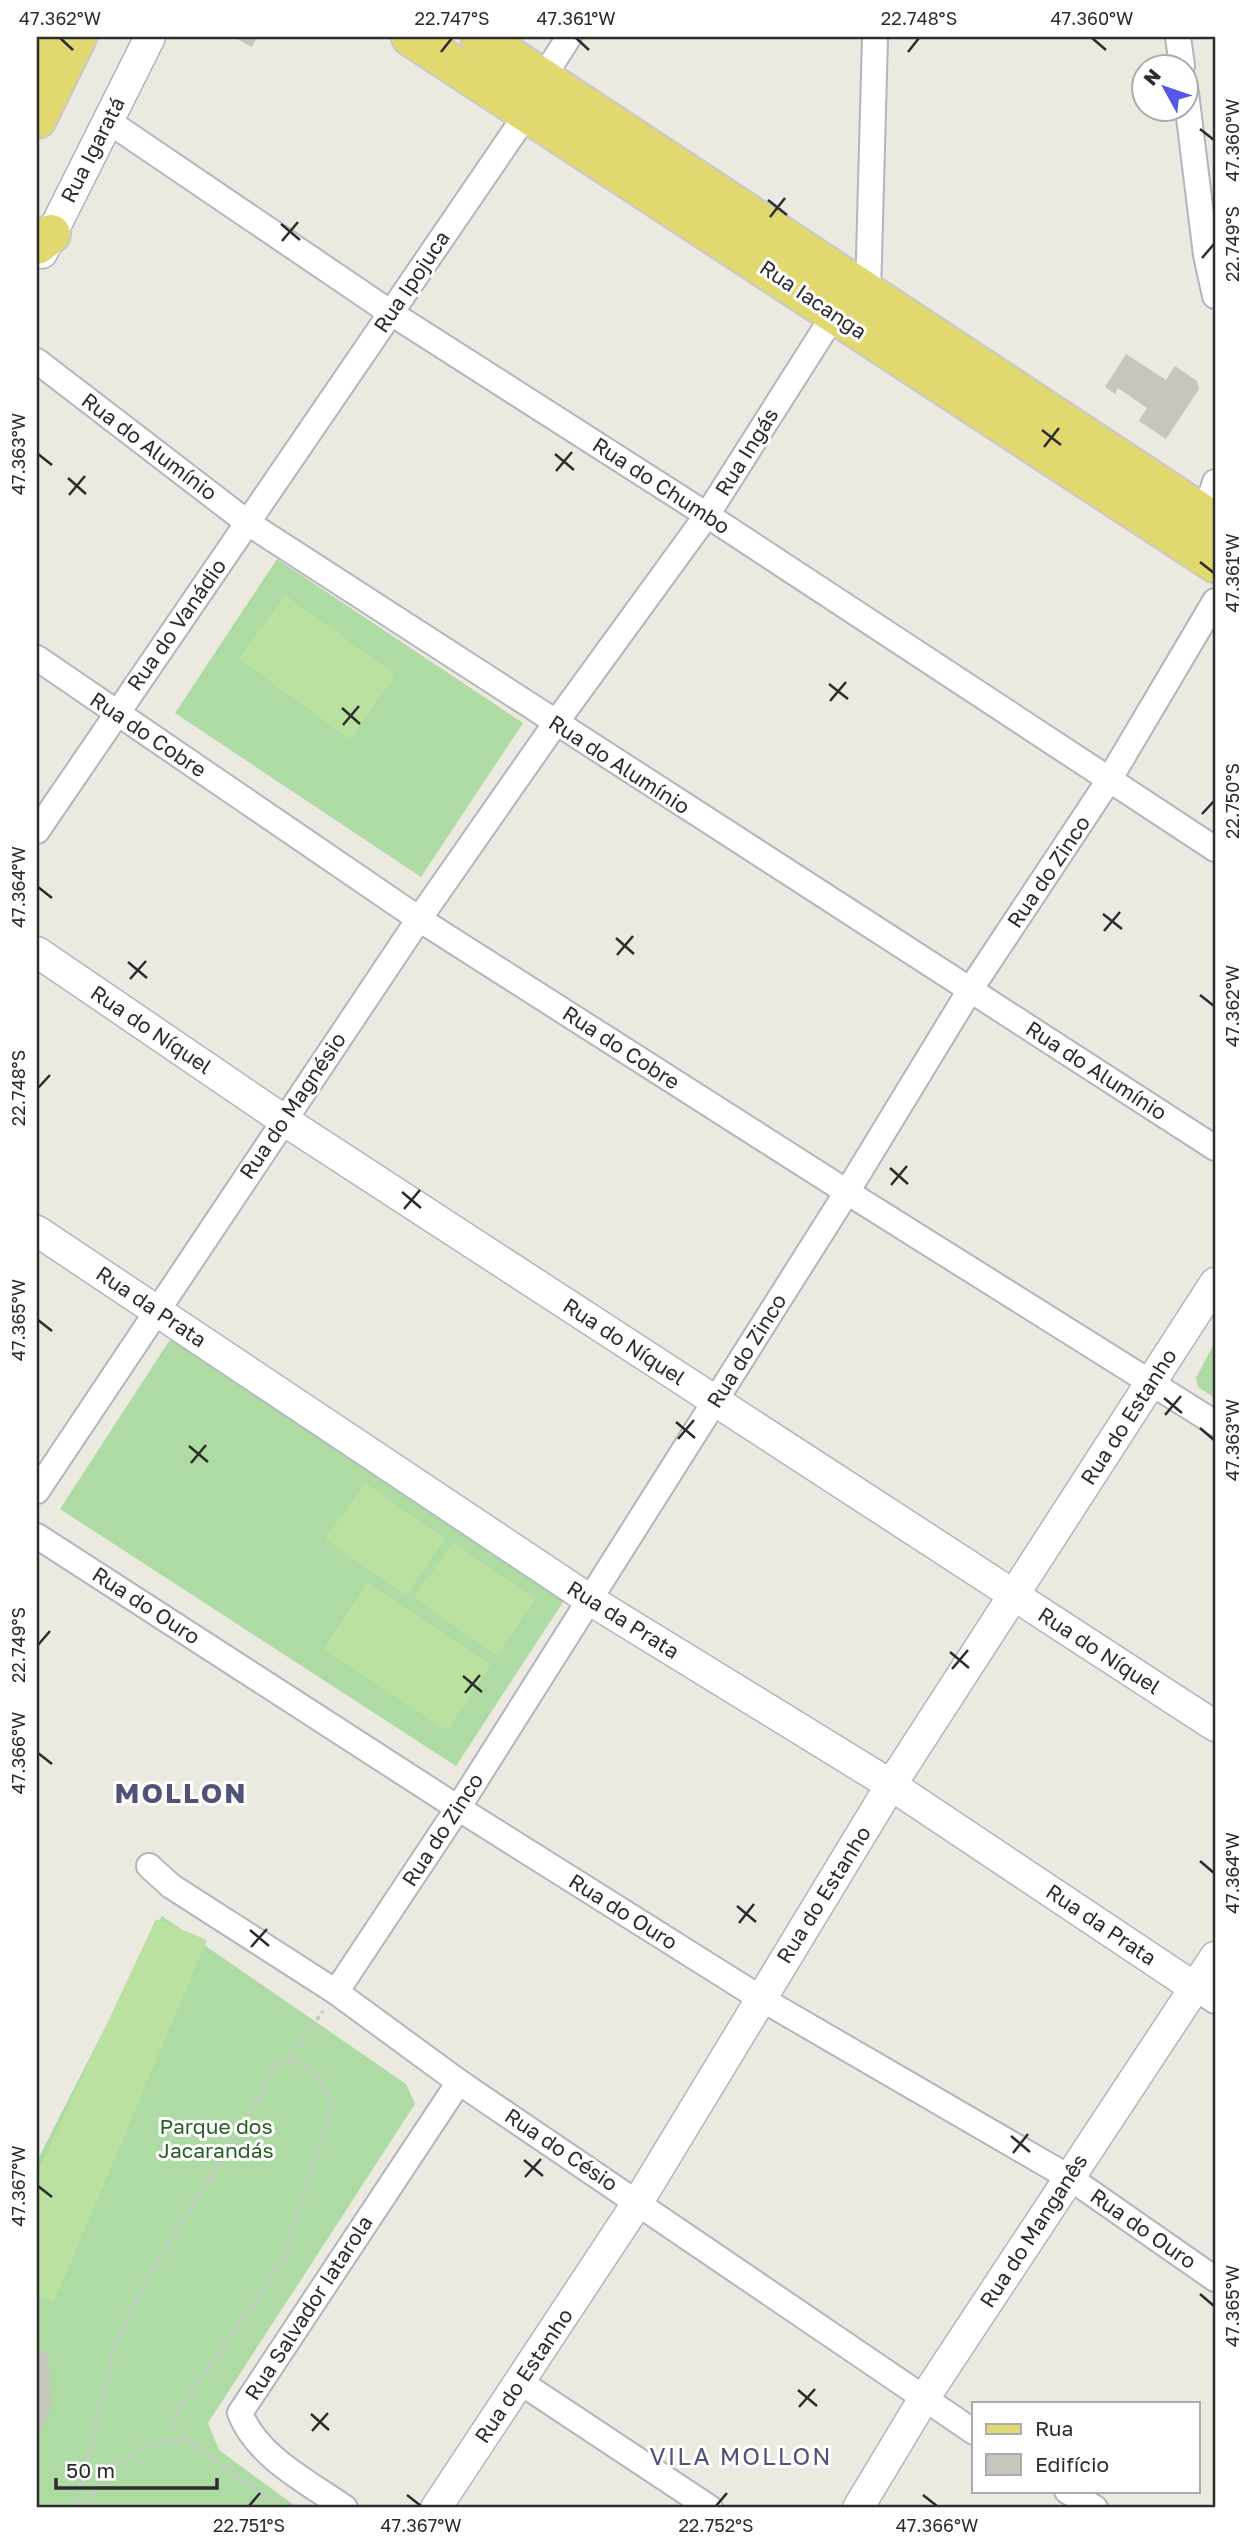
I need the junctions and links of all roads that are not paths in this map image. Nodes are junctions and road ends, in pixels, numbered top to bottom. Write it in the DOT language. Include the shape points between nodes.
graph roads {
  1 [pos="45,37"];
  2 [pos="77,37"];
  3 [pos="150,37"];
  4 [pos="411,37"];
  5 [pos="480,37"];
  6 [pos="569,37"];
  7 [pos="875,37"];
  8 [pos="37,53"];
  9 [pos="544,76"];
  10 [pos="528,112"];
  11 [pos="37,119"];
  12 [pos="108,121"];
  13 [pos="1189,122"];
  14 [pos="626,132"];
  15 [pos="607,164"];
  16 [pos="42,247"];
  17 [pos="1215,296"];
  18 [pos="852,297"];
  19 [pos="391,313"];
  20 [pos="37,361"];
  21 [pos="707,515"];
  22 [pos="248,523"];
  23 [pos="1211,536"];
  24 [pos="1215,601"];
  25 [pos="37,658"];
  26 [pos="116,714"];
  27 [pos="555,724"];
  28 [pos="1109,780"];
  29 [pos="37,831"];
  30 [pos="1215,849"];
  31 [pos="419,919"];
  32 [pos="37,952"];
  33 [pos="970,990"];
  34 [pos="282,1119"];
  35 [pos="1215,1148"];
  36 [pos="847,1192"];
  37 [pos="37,1231"];
  38 [pos="1215,1283"];
  39 [pos="158,1312"];
  40 [pos="1152,1381"];
  41 [pos="715,1402"];
  42 [pos="1215,1423"];
  43 [pos="37,1491"];
  44 [pos="37,1536"];
  45 [pos="1014,1595"];
  46 [pos="590,1600"];
  47 [pos="1215,1726"];
  48 [pos="891,1785"];
  49 [pos="458,1808"];
  50 [pos="149,1866"];
  51 [pos="1215,1957"];
  52 [pos="336,1992"];
  53 [pos="1205,1994"];
  54 [pos="760,1998"];
  55 [pos="459,2082"];
  56 [pos="1070,2178"];
  57 [pos="638,2202"];
  58 [pos="1215,2279"];
  59 [pos="520,2382"];
  60 [pos="923,2400"];
  61 [pos="972,2430"];
  62 [pos="1069,2492"];
  63 [pos="345,2508"];
  64 [pos="436,2508"];
  65 [pos="710,2508"];
  66 [pos="858,2508"];
  67 [pos="1095,2508"];
  1 -- 8 [label="main road"];
  2 -- 11 [label="main road"];
  3 -- 12 [label="street, Rua Igaratá"];
  4 -- 10 [label="main road, Rua Iacanga"];
  5 -- 9 [label="main road, Rua Iacanga"];
  6 -- 9 [label="street, Rua Ipojuca"];
  7 -- 18 [label="street"];
  9 -- 10 [label="street, Rua Ipojuca"];
  9 -- 14 [label="main road, Rua Iacanga"];
  10 -- 15 [label="main road, Rua Iacanga"];
  10 -- 19 [label="street, Rua Ipojuca"];
  12 -- 16 [label="street, Rua Igaratá"];
  12 -- 19 [label="street, Rua do Chumbo"];
  13 -- 17 [label="street"];
  14 -- 15 [label="main road"];
  14 -- 18 [label="main road, Rua Iacanga"];
  15 -- 18 [label="main road, Rua Iacanga"];
  18 -- 21 [label="street, Rua Ingás"];
  18 -- 23 [label="main road, Rua Iacanga" via="897,334"];
  19 -- 21 [label="street, Rua do Chumbo"];
  19 -- 22 [label="street, Rua Ipojuca"];
  20 -- 22 [label="street, Rua do Alumínio"];
  21 -- 27 [label="street, Rua Ingás"];
  21 -- 28 [label="street, Rua do Chumbo"];
  22 -- 26 [label="street, Rua do Vanádio"];
  22 -- 27 [label="street, Rua do Alumínio"];
  24 -- 28 [label="street, Rua do Zinco"];
  25 -- 26 [label="street, Rua do Cobre"];
  26 -- 29 [label="street, Rua do Vanádio"];
  26 -- 31 [label="street, Rua do Cobre"];
  27 -- 31 [label="street, Rua do Magnésio"];
  27 -- 33 [label="street, Rua do Alumínio"];
  28 -- 30 [label="street, Rua do Chumbo"];
  28 -- 33 [label="street, Rua do Zinco"];
  31 -- 34 [label="street, Rua do Magnésio"];
  31 -- 36 [label="street, Rua do Cobre"];
  32 -- 34 [label="street, Rua do Níquel"];
  33 -- 35 [label="street, Rua do Alumínio"];
  33 -- 36 [label="street, Rua do Zinco"];
  34 -- 39 [label="street, Rua do Magnésio"];
  34 -- 41 [label="street, Rua do Níquel"];
  36 -- 40 [label="street, Rua do Cobre"];
  36 -- 41 [label="street, Rua do Zinco"];
  37 -- 39 [label="street, Rua da Prata"];
  38 -- 40 [label="street, Rua do Estanho"];
  39 -- 43 [label="street, Rua do Magnésio"];
  39 -- 46 [label="street, Rua da Prata"];
  40 -- 42 [label="street, Rua do Cobre"];
  40 -- 45 [label="street, Rua do Estanho"];
  41 -- 45 [label="street, Rua do Níquel"];
  41 -- 46 [label="street, Rua do Zinco"];
  44 -- 49 [label="street, Rua do Ouro"];
  45 -- 47 [label="street, Rua do Níquel"];
  45 -- 48 [label="street, Rua do Estanho"];
  46 -- 48 [label="street, Rua da Prata"];
  46 -- 49 [label="street, Rua do Zinco"];
  48 -- 53 [label="street, Rua da Prata"];
  48 -- 54 [label="street, Rua do Estanho"];
  49 -- 52 [label="street, Rua do Zinco"];
  49 -- 54 [label="street, Rua do Ouro"];
  50 -- 52 [label="street, Rua do Césio" via="171,1886"];
  51 -- 53 [label="street, Rua do Manganês"];
  52 -- 55 [label="street, Rua do Césio"];
  53 -- 56 [label="street, Rua do Manganês"];
  54 -- 56 [label="street, Rua do Ouro"];
  54 -- 57 [label="street, Rua do Estanho"];
  55 -- 57 [label="street, Rua do Césio"];
  55 -- 63 [label="street, Rua Salvador Iatarola" via="240,2413 246,2429 270,2455"];
  56 -- 58 [label="street, Rua do Ouro"];
  56 -- 60 [label="street, Rua do Manganês"];
  57 -- 59 [label="street, Rua do Estanho"];
  57 -- 60 [label="street, Rua do Césio"];
  59 -- 64 [label="street, Rua do Estanho"];
  59 -- 65 [label="street"];
  60 -- 61 [label="street, Rua do Césio"];
  60 -- 66 [label="street, Rua do Manganês"];
  62 -- 67 [label="street"];
}
